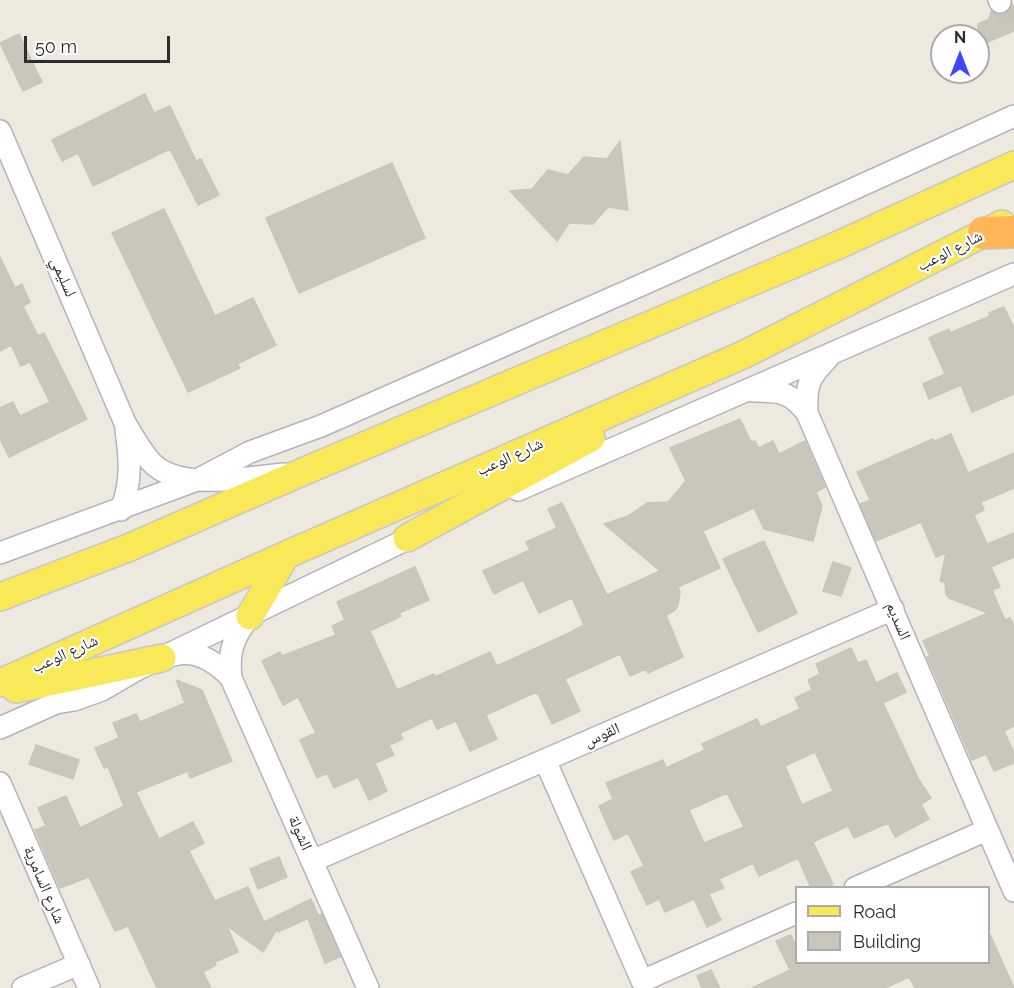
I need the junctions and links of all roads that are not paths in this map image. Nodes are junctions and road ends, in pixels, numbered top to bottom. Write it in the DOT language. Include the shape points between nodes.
graph roads {
  1 [pos="1014,116"];
  2 [pos="0,131"];
  3 [pos="1014,165"];
  4 [pos="1014,219"];
  5 [pos="999,232"];
  6 [pos="1014,274"];
  7 [pos="745,354"];
  8 [pos="831,355"];
  9 [pos="748,391"];
  10 [pos="807,413"];
  11 [pos="126,423"];
  12 [pos="300,473"];
  13 [pos="197,480"];
  14 [pos="121,510"];
  15 [pos="407,538"];
  16 [pos="0,553"];
  17 [pos="286,555"];
  18 [pos="1,597"];
  19 [pos="892,609"];
  20 [pos="250,616"];
  21 [pos="162,658"];
  22 [pos="231,678"];
  23 [pos="0,683"];
  24 [pos="0,693"];
  25 [pos="0,728"];
  26 [pos="545,760"];
  27 [pos="0,783"];
  28 [pos="987,830"];
  29 [pos="312,861"];
  30 [pos="860,886"];
  31 [pos="1014,891"];
  32 [pos="795,913"];
  33 [pos="79,964"];
  34 [pos="23,988"];
  35 [pos="89,988"];
  36 [pos="368,988"];
  1 -- 13 [label="street" via="343,417 250,452"];
  2 -- 11 [label="street, لسليمي"];
  3 -- 12 [label="main road" via="834,247"];
  4 -- 5 [label="main road, شارع الوعب"];
  5 -- 7 [label="main road, شارع الوعب"];
  6 -- 8 [label="street, شارع الوعب"];
  7 -- 15 [label="main road"];
  7 -- 17 [label="main road, شارع الوعب"];
  8 -- 9 [label="street, شارع الوعب"];
  8 -- 10 [label="street, السديم" via="808,381"];
  9 -- 10 [label="street, السديم" via="784,393 797,400"];
  9 -- 15 [label="street, شارع الوعب"];
  10 -- 19 [label="street, السديم"];
  11 -- 13 [label="street, لسليمي" via="156,467 173,476"];
  11 -- 14 [label="street, لسليمي" via="130,467"];
  12 -- 13 [label="street, لسليمي"];
  12 -- 18 [label="main road" via="128,549"];
  13 -- 14 [label="street"];
  14 -- 16 [label="street"];
  15 -- 20 [label="street, شارع الوعب"];
  17 -- 20 [label="main road"];
  17 -- 23 [label="main road, شارع الوعب"];
  19 -- 26 [label="street, القوس"];
  19 -- 28 [label="street, السديم"];
  20 -- 21 [label="street, شارع الوعب"];
  20 -- 22 [label="street, الشولة" via="231,645"];
  21 -- 22 [label="street, الشولة" via="180,653 200,655 218,664"];
  21 -- 24 [label="main road"];
  21 -- 25 [label="street, شارع الوعب" via="102,690 56,703"];
  22 -- 29 [label="street, الشولة"];
  26 -- 29 [label="street, القوس"];
  26 -- 32 [label="street" via="642,981"];
  27 -- 33 [label="street, شارع السامرية"];
  28 -- 30 [label="street"];
  28 -- 31 [label="street, السديم"];
  29 -- 36 [label="street, الشولة"];
  33 -- 34 [label="street"];
  33 -- 35 [label="street, شارع السامرية"];
}
